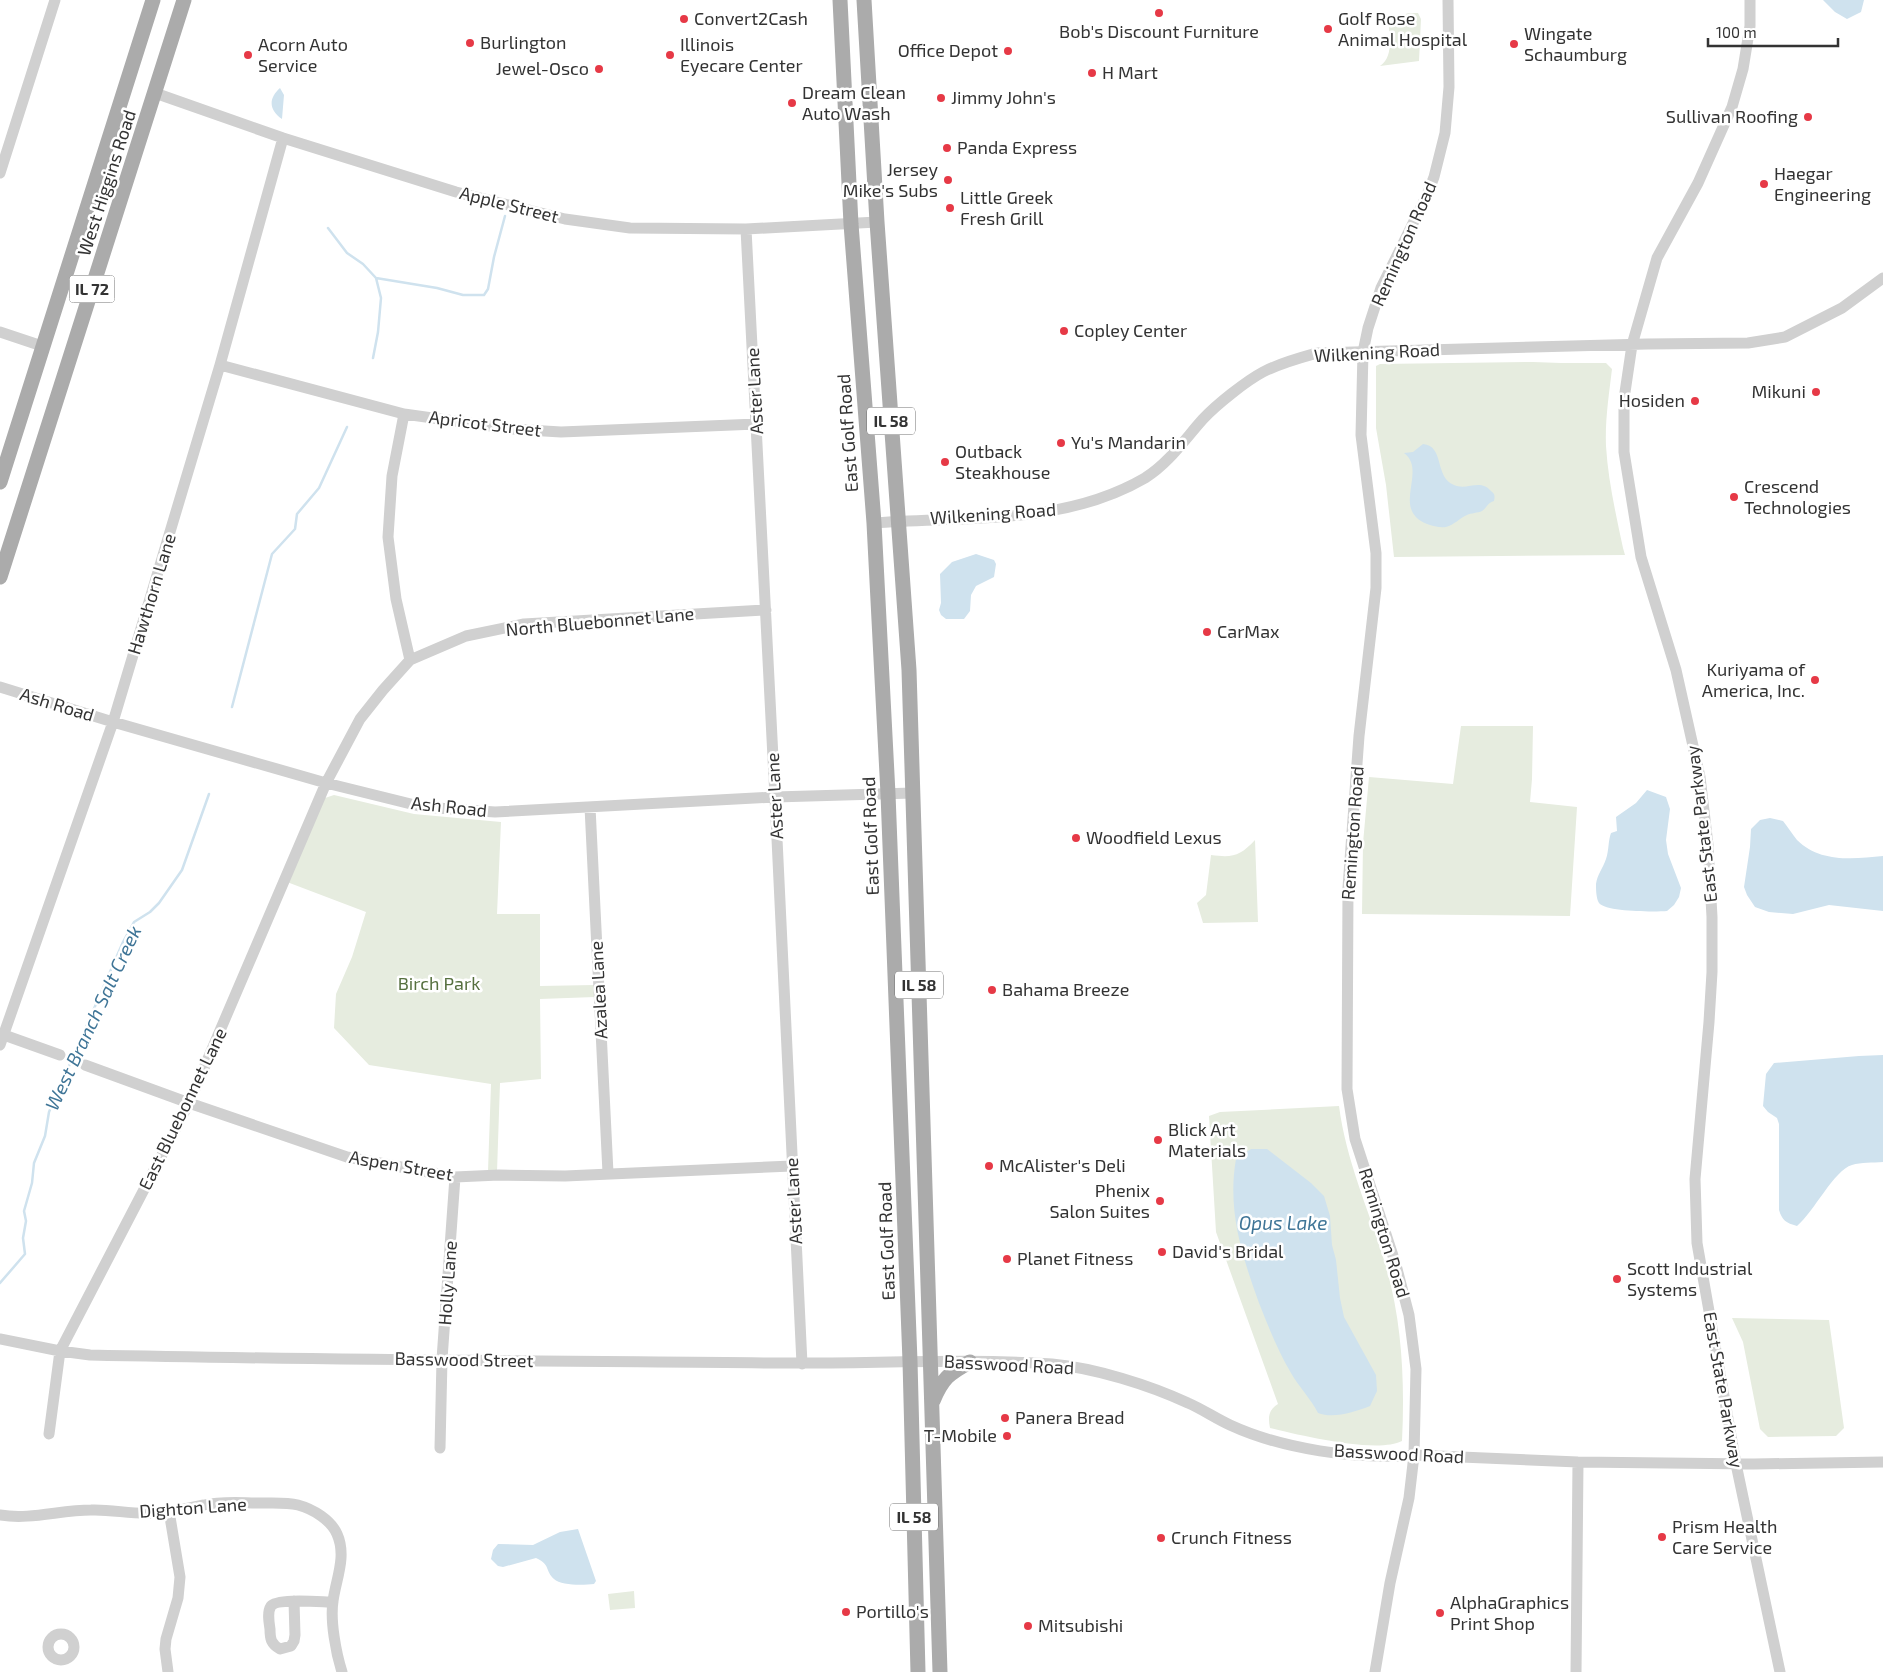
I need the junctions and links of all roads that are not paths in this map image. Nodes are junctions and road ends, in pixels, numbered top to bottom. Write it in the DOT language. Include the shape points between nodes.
graph roads {
  1 [pos="55,0"];
  2 [pos="153,0"];
  3 [pos="184,0"];
  4 [pos="840,0"];
  5 [pos="864,0"];
  6 [pos="1448,0"];
  7 [pos="1750,0"];
  8 [pos="155,94"];
  9 [pos="283,138"];
  10 [pos="0,174"];
  11 [pos="877,222"];
  12 [pos="851,224"];
  13 [pos="746,229"];
  14 [pos="1883,278"];
  15 [pos="0,332"];
  16 [pos="1632,345"];
  17 [pos="42,346"];
  18 [pos="1363,352"];
  19 [pos="220,365"];
  20 [pos="404,414"];
  21 [pos="757,424"];
  22 [pos="0,482"];
  23 [pos="898,521"];
  24 [pos="874,523"];
  25 [pos="0,577"];
  26 [pos="766,610"];
  27 [pos="410,660"];
  28 [pos="0,687"];
  29 [pos="113,722"];
  30 [pos="326,783"];
  31 [pos="913,793"];
  32 [pos="888,794"];
  33 [pos="776,797"];
  34 [pos="590,808"];
  35 [pos="2,1040"];
  36 [pos="60,1055"];
  37 [pos="85,1065"];
  38 [pos="189,1103"];
  39 [pos="792,1166"];
  40 [pos="608,1174"];
  41 [pos="455,1177"];
  42 [pos="0,1340"];
  43 [pos="60,1351"];
  44 [pos="442,1359"];
  45 [pos="910,1361"];
  46 [pos="930,1361"];
  47 [pos="970,1362"];
  48 [pos="802,1364"];
  49 [pos="931,1405"];
  50 [pos="49,1434"];
  51 [pos="440,1448"];
  52 [pos="1414,1456"];
  53 [pos="1578,1462"];
  54 [pos="1883,1462"];
  55 [pos="1736,1464"];
  56 [pos="170,1512"];
  57 [pos="0,1515"];
  58 [pos="294,1601"];
  59 [pos="333,1602"];
  60 [pos="61,1660"];
  61 [pos="61,1672"];
  62 [pos="168,1672"];
  63 [pos="342,1672"];
  64 [pos="918,1672"];
  65 [pos="940,1672"];
  66 [pos="1375,1672"];
  67 [pos="1576,1672"];
  68 [pos="1780,1672"];
  1 -- 10 [label="street"];
  2 -- 17 [label="main road, West Higgins Road / IL 72"];
  3 -- 8 [label="main road, West Higgins Road / IL 72"];
  4 -- 12 [label="main road, East Golf Road / IL 58"];
  5 -- 11 [label="main road, IL 58"];
  6 -- 18 [label="street, Remington Road" via="1449,87 1445,133 1427,195 1381,288"];
  7 -- 16 [label="street, East State Parkway" via="1750,26 1743,69 1732,107 1698,183 1657,258"];
  8 -- 9 [label="street, Apple Street"];
  8 -- 25 [label="main road, West Higgins Road / IL 72"];
  9 -- 13 [label="street, Apple Street" via="456,192 565,219 630,228"];
  9 -- 19 [label="street, Hawthorn Lane"];
  11 -- 12 [label="street, Apple Street"];
  11 -- 23 [label="main road, IL 58"];
  12 -- 13 [label="street, Apple Street"];
  12 -- 24 [label="main road, East Golf Road / IL 58"];
  13 -- 21 [label="street, Aster Lane"];
  14 -- 16 [label="street, Wilkening Road" via="1842,308 1785,337 1748,343"];
  15 -- 17 [label="street"];
  16 -- 18 [label="street, Wilkening Road"];
  16 -- 55 [label="street, East State Parkway" via="1624,399 1624,452 1641,557 1676,670 1696,753 1708,845 1712,972 1695,1179 1695,1219"];
  17 -- 22 [label="main road, West Higgins Road / IL 72"];
  18 -- 23 [label="street, Wilkening Road" via="1317,353 1262,372 1204,418 1181,448 1147,477 1112,495 1067,508 1020,516"];
  18 -- 52 [label="street, Remington Road" via="1361,436 1376,553 1376,588 1359,736 1348,888 1347,1089 1354,1139 1396,1265 1409,1315 1416,1370"];
  19 -- 20 [label="street, Apricot Street"];
  19 -- 29 [label="street, Hawthorn Lane"];
  20 -- 21 [label="street, Apricot Street" via="512,429 561,432"];
  20 -- 27 [label="street" via="392,476 388,537 396,599"];
  21 -- 26 [label="street, Aster Lane"];
  23 -- 24 [label="street, Wilkening Road"];
  23 -- 31 [label="main road, IL 58" via="909,670"];
  24 -- 32 [label="main road, East Golf Road / IL 58"];
  26 -- 27 [label="street, North Bluebonnet Lane" via="524,624 466,636"];
  26 -- 33 [label="street, Aster Lane"];
  27 -- 30 [label="street, North Bluebonnet Lane" via="360,719"];
  28 -- 29 [label="street, Ash Road"];
  29 -- 30 [label="street, Ash Road"];
  29 -- 35 [label="street, Hawthorn Lane"];
  30 -- 34 [label="street, Ash Road" via="423,807 495,812"];
  30 -- 38 [label="street, East Bluebonnet Lane"];
  31 -- 32 [label="street, Ash Road"];
  31 -- 46 [label="main road, IL 58"];
  32 -- 33 [label="street, Ash Road"];
  32 -- 45 [label="main road, East Golf Road / IL 58"];
  33 -- 34 [label="street, Ash Road"];
  33 -- 39 [label="street, Aster Lane"];
  34 -- 40 [label="street, Azalea Lane"];
  35 -- 36 [label="street"];
  37 -- 38 [label="street, Aspen Street"];
  38 -- 41 [label="street, Aspen Street" via="347,1157"];
  38 -- 43 [label="street, East Bluebonnet Lane"];
  39 -- 40 [label="street, Aspen Street"];
  39 -- 48 [label="street, Aster Lane"];
  40 -- 41 [label="street, Aspen Street"];
  41 -- 44 [label="street, Holly Lane"];
  42 -- 43 [label="street, Basswood Street"];
  43 -- 44 [label="street, Basswood Street" via="90,1355"];
  43 -- 50 [label="street, East Bluebonnet Lane"];
  44 -- 48 [label="street, Basswood Street"];
  44 -- 51 [label="street, Holly Lane"];
  45 -- 46 [label="street, Basswood Street"];
  45 -- 48 [label="street, Basswood Street"];
  45 -- 64 [label="main road, East Golf Road / IL 58"];
  46 -- 47 [label="street, Basswood Road"];
  46 -- 49 [label="main road, IL 58"];
  47 -- 49 [label="main road" via="945,1378"];
  47 -- 52 [label="street, Basswood Road" via="1055,1364 1137,1383 1274,1441 1356,1456"];
  49 -- 65 [label="main road, IL 58"];
  52 -- 53 [label="street, Basswood Road"];
  52 -- 66 [label="street, Remington Road" via="1409,1498"];
  53 -- 55 [label="street, Basswood Road"];
  53 -- 67 [label="street"];
  54 -- 55 [label="street, Basswood Road"];
  55 -- 68 [label="street, East State Parkway"];
  56 -- 57 [label="street, Dighton Lane" via="91,1510 28,1517"];
  56 -- 59 [label="street, Dighton Lane" via="220,1503 299,1505 316,1513 337,1533 340,1546 340,1570"];
  56 -- 62 [label="street" via="180,1577 178,1598 166,1639"];
  58 -- 59 [label="street"];
  59 -- 63 [label="street, Dighton Lane"];
  60 -- 61 [label="street"];
}
